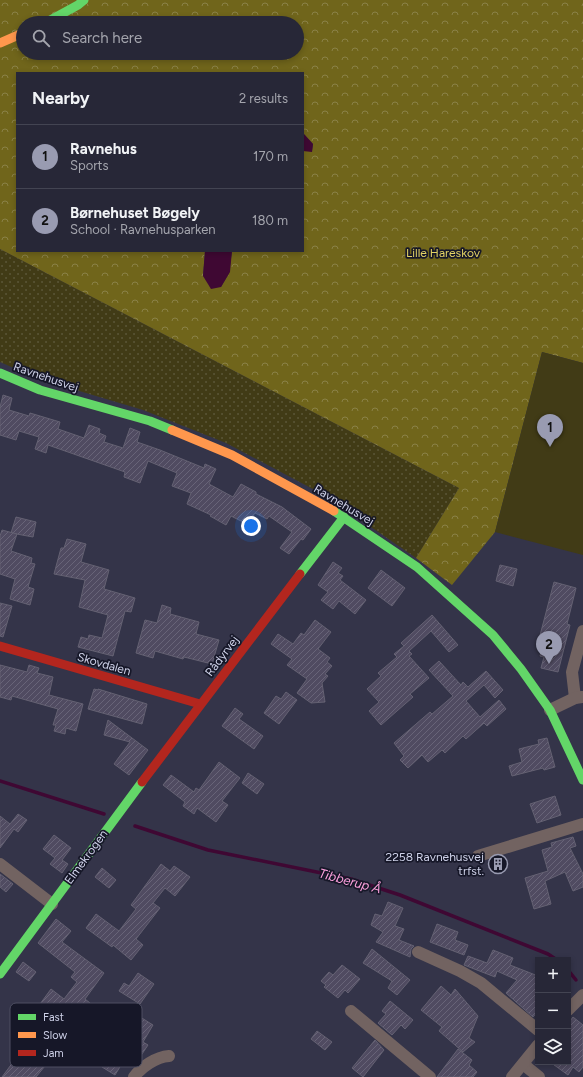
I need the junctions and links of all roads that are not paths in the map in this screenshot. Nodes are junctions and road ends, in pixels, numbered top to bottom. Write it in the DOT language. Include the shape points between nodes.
graph roads {
  1 [pos="84,0"];
  2 [pos="58,16"];
  3 [pos="16,36"];
  4 [pos="0,43"];
  5 [pos="0,373"];
  6 [pos="344,517"];
  7 [pos="583,631"];
  8 [pos="0,646"];
  9 [pos="579,698"];
  10 [pos="200,704"];
  11 [pos="550,710"];
  12 [pos="583,780"];
  13 [pos="120,811"];
  14 [pos="583,824"];
  15 [pos="478,856"];
  16 [pos="0,864"];
  17 [pos="52,904"];
  18 [pos="418,952"];
  19 [pos="0,974"];
  20 [pos="583,995"];
  21 [pos="571,1007"];
  22 [pos="351,1011"];
  23 [pos="537,1029"];
  24 [pos="535,1049"];
  25 [pos="169,1056"];
  26 [pos="523,1064"];
  27 [pos="134,1077"];
  28 [pos="430,1077"];
  29 [pos="512,1077"];
  30 [pos="539,1077"];
  1 -- 2 [label="street"];
  3 -- 4 [label="street"];
  5 -- 6 [label="street, Ravnehusvej" via="40,390 150,421 232,455"];
  6 -- 10 [label="street, Rådyrvej"];
  6 -- 11 [label="street, Ravnehusvej" via="417,567 493,635"];
  7 -- 9 [label="street" via="572,672"];
  8 -- 10 [label="street, Skovdalen"];
  9 -- 11 [label="street"];
  10 -- 13 [label="street, Rådyrvej"];
  11 -- 12 [label="street, Ravnehusvej"];
  13 -- 17 [label="street, Elmekrogen"];
  14 -- 15 [label="street"];
  16 -- 17 [label="street"];
  17 -- 19 [label="street, Elmekrogen"];
  18 -- 23 [label="street" via="481,983"];
  20 -- 21 [label="street"];
  22 -- 28 [label="street"];
  24 -- 26 [label="street"];
  25 -- 27 [label="street" via="146,1066"];
  26 -- 29 [label="street"];
  26 -- 30 [label="street"];
}
